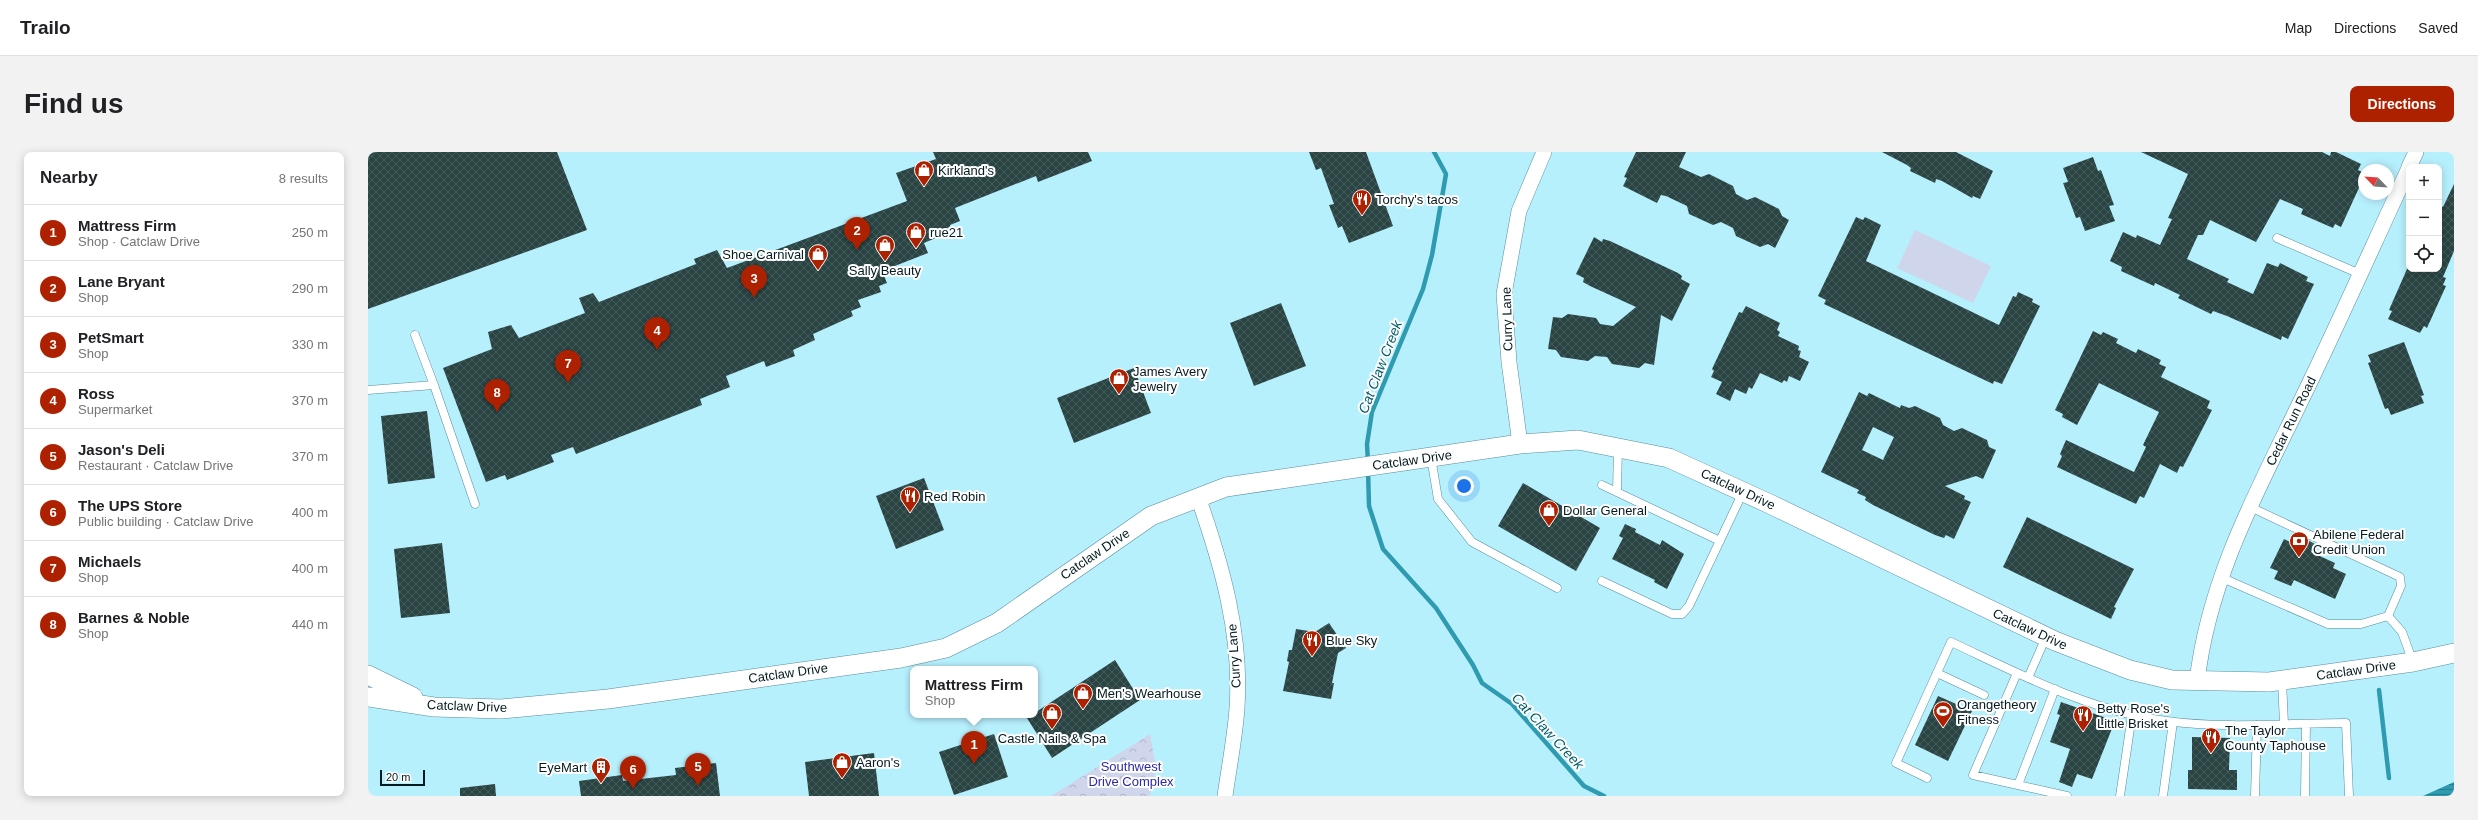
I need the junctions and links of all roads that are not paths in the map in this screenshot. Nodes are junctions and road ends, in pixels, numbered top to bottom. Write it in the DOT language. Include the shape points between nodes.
graph roads {
  1 [pos="1544,152"];
  2 [pos="2416,152"];
  3 [pos="2410,164"];
  4 [pos="2406,174"];
  5 [pos="2277,238"];
  6 [pos="2360,274"];
  7 [pos="415,335"];
  8 [pos="434,385"];
  9 [pos="368,390"];
  10 [pos="1520,444"];
  11 [pos="1618,446"];
  12 [pos="1431,457"];
  13 [pos="1602,485"];
  14 [pos="1744,491"];
  15 [pos="1617,492"];
  16 [pos="1198,497"];
  17 [pos="475,504"];
  18 [pos="2250,507"];
  19 [pos="1720,541"];
  20 [pos="2220,576"];
  21 [pos="1602,581"];
  22 [pos="1557,588"];
  23 [pos="2388,616"];
  24 [pos="2046,637"];
  25 [pos="2454,654"];
  26 [pos="2413,662"];
  27 [pos="1937,673"];
  28 [pos="2018,673"];
  29 [pos="368,676"];
  30 [pos="2028,678"];
  31 [pos="2282,680"];
  32 [pos="2197,682"];
  33 [pos="2056,689"];
  34 [pos="1984,695"];
  35 [pos="368,697"];
  36 [pos="434,707"];
  37 [pos="2132,715"];
  38 [pos="2173,722"];
  39 [pos="2284,724"];
  40 [pos="2306,724"];
  41 [pos="2257,725"];
  42 [pos="1927,778"];
  43 [pos="2018,785"];
  44 [pos="1225,796"];
  45 [pos="2067,796"];
  46 [pos="2120,796"];
  47 [pos="2163,796"];
  48 [pos="2255,796"];
  49 [pos="2304,796"];
  50 [pos="2349,796"];
  1 -- 10 [label="street, Curry Lane" via="1519,211 1504,294 1509,362"];
  2 -- 3 [label="street, Cedar Run Road"];
  4 -- 6 [label="street, Cedar Run Road"];
  5 -- 6 [label="lane"];
  6 -- 18 [label="street, Cedar Run Road"];
  7 -- 8 [label="lane"];
  8 -- 9 [label="lane"];
  8 -- 17 [label="lane"];
  10 -- 11 [label="street, Catclaw Drive" via="1578,440"];
  10 -- 12 [label="street, Catclaw Drive"];
  11 -- 14 [label="street, Catclaw Drive" via="1669,458"];
  11 -- 15 [label="lane"];
  12 -- 16 [label="street, Catclaw Drive" via="1226,487"];
  12 -- 22 [label="lane" via="1438,499 1472,542"];
  13 -- 15 [label="lane"];
  14 -- 19 [label="lane"];
  14 -- 24 [label="street, Catclaw Drive"];
  15 -- 19 [label="lane"];
  16 -- 36 [label="street, Catclaw Drive" via="1151,516 997,622 946,648 901,658 608,699 501,709"];
  16 -- 44 [label="street, Curry Lane" via="1219,556 1235,634 1237,708"];
  18 -- 20 [label="street, Cedar Run Road"];
  18 -- 23 [label="lane" via="2400,577 2401,586"];
  19 -- 21 [label="lane" via="1689,606 1682,614 1672,614"];
  20 -- 23 [label="lane" via="2328,624 2361,624"];
  20 -- 32 [label="street, Cedar Run Road" via="2201,647"];
  23 -- 26 [label="lane" via="2402,632"];
  24 -- 30 [label="lane"];
  24 -- 32 [label="street, Catclaw Drive" via="2096,659 2130,670 2168,680"];
  25 -- 26 [label="street, Catclaw Drive"];
  26 -- 31 [label="street, Catclaw Drive"];
  27 -- 28 [label="lane" via="1951,642"];
  27 -- 34 [label="lane"];
  27 -- 42 [label="lane" via="1896,763"];
  28 -- 30 [label="lane"];
  28 -- 43 [label="lane" via="1973,775"];
  29 -- 36 [label="street"];
  30 -- 33 [label="lane"];
  31 -- 32 [label="street, Catclaw Drive"];
  31 -- 39 [label="lane"];
  33 -- 37 [label="lane"];
  33 -- 43 [label="lane"];
  35 -- 36 [label="street, Catclaw Drive"];
  37 -- 38 [label="lane"];
  37 -- 46 [label="lane"];
  38 -- 41 [label="lane"];
  38 -- 47 [label="lane"];
  39 -- 40 [label="lane"];
  39 -- 41 [label="lane"];
  40 -- 49 [label="lane"];
  40 -- 50 [label="lane" via="2346,723"];
  41 -- 48 [label="lane"];
  43 -- 45 [label="lane"];
}
